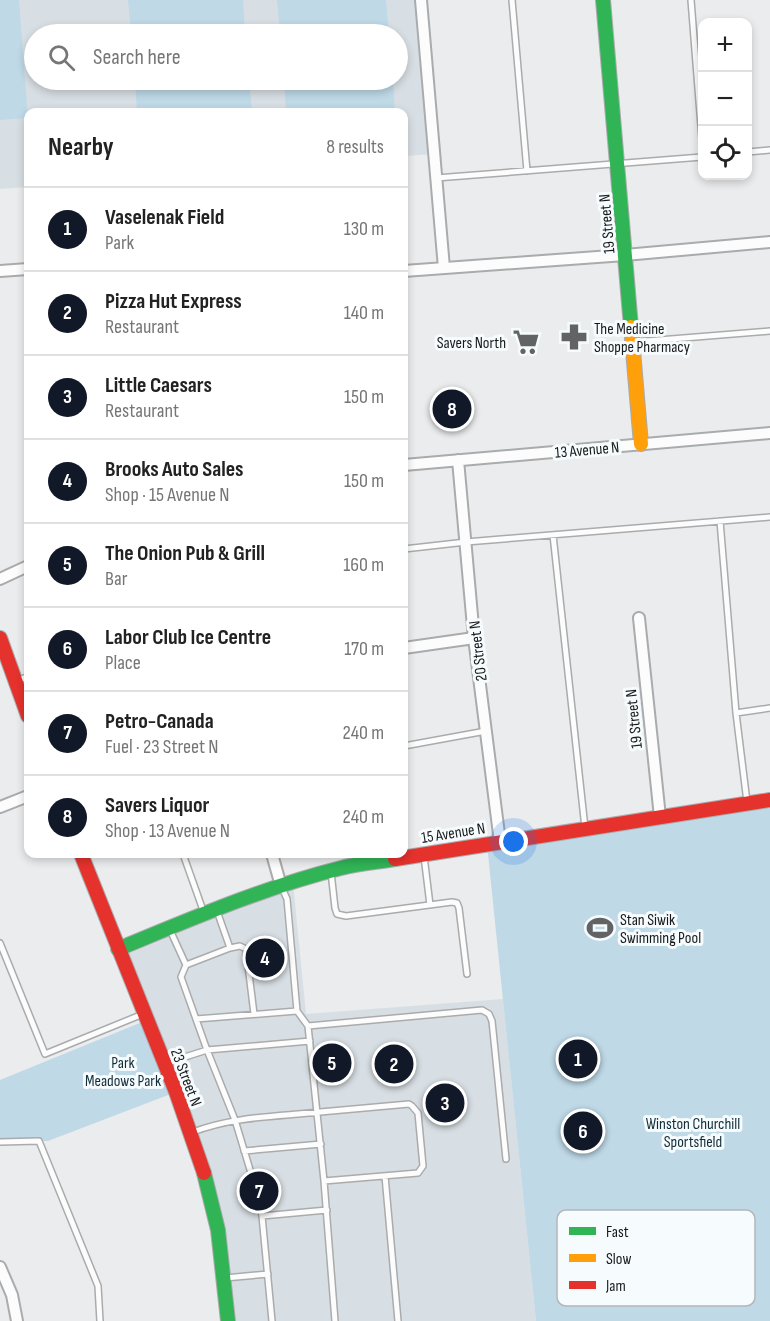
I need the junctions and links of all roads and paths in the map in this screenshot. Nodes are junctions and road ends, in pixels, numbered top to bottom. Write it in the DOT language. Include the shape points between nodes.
graph roads {
  1 [pos="421,0"];
  2 [pos="512,0"];
  3 [pos="603,0"];
  4 [pos="691,0"];
  5 [pos="701,126"];
  6 [pos="770,150"];
  7 [pos="752,152"];
  8 [pos="698,157"];
  9 [pos="618,164"];
  10 [pos="527,171"];
  11 [pos="436,177"];
  12 [pos="770,242"];
  13 [pos="625,255"];
  14 [pos="444,268"];
  15 [pos="24,269"];
  16 [pos="0,271"];
  17 [pos="408,271"];
  18 [pos="770,331"];
  19 [pos="632,342"];
  20 [pos="770,433"];
  21 [pos="641,444"];
  22 [pos="458,460"];
  23 [pos="408,465"];
  24 [pos="770,517"];
  25 [pos="720,521"];
  26 [pos="553,535"];
  27 [pos="466,542"];
  28 [pos="408,549"];
  29 [pos="24,568"];
  30 [pos="0,579"];
  31 [pos="639,618"];
  32 [pos="0,638"];
  33 [pos="474,638"];
  34 [pos="408,647"];
  35 [pos="22,679"];
  36 [pos="770,708"];
  37 [pos="736,713"];
  38 [pos="486,731"];
  39 [pos="408,745"];
  40 [pos="24,798"];
  41 [pos="770,800"];
  42 [pos="747,803"];
  43 [pos="0,807"];
  44 [pos="660,817"];
  45 [pos="585,828"];
  46 [pos="500,842"];
  47 [pos="424,854"];
  48 [pos="408,857"];
  49 [pos="83,858"];
  50 [pos="185,858"];
  51 [pos="273,858"];
  52 [pos="399,858"];
  53 [pos="331,871"];
  54 [pos="281,886"];
  55 [pos="430,904"];
  56 [pos="210,912"];
  57 [pos="169,928"];
  58 [pos="0,943"];
  59 [pos="230,948"];
  60 [pos="118,949"];
  61 [pos="186,965"];
  62 [pos="467,974"];
  63 [pos="297,1011"];
  64 [pos="144,1013"];
  65 [pos="254,1014"];
  66 [pos="196,1019"];
  67 [pos="308,1026"];
  68 [pos="310,1041"];
  69 [pos="207,1050"];
  70 [pos="165,1063"];
  71 [pos="318,1112"];
  72 [pos="235,1120"];
  73 [pos="190,1133"];
  74 [pos="0,1142"];
  75 [pos="321,1144"];
  76 [pos="244,1151"];
  77 [pos="506,1159"];
  78 [pos="385,1176"];
  79 [pos="324,1180"];
  80 [pos="254,1183"];
  81 [pos="259,1199"];
  82 [pos="327,1210"];
  83 [pos="262,1216"];
  84 [pos="0,1267"];
  85 [pos="268,1274"];
  86 [pos="223,1279"];
  87 [pos="17,1321"];
  88 [pos="100,1321"];
  89 [pos="228,1321"];
  90 [pos="272,1321"];
  91 [pos="336,1321"];
  92 [pos="398,1321"];
  1 -- 11 [label="street"];
  2 -- 10 [label="lane"];
  3 -- 9 [label="street, 19 Street N"];
  4 -- 5 [label="lane"];
  6 -- 7 [label="lane"];
  8 -- 9 [label="lane"];
  9 -- 10 [label="lane"];
  9 -- 13 [label="street, 19 Street N"];
  10 -- 11 [label="lane"];
  11 -- 14 [label="street"];
  12 -- 13 [label="street"];
  13 -- 14 [label="street"];
  13 -- 19 [label="street, 19 Street N"];
  14 -- 17 [label="street"];
  15 -- 16 [label="street"];
  18 -- 19 [label="lane"];
  19 -- 21 [label="street, 19 Street N"];
  20 -- 21 [label="street, 13 Avenue N"];
  21 -- 22 [label="street, 13 Avenue N"];
  22 -- 23 [label="street, 13 Avenue N"];
  22 -- 27 [label="street, 20 Street N"];
  24 -- 25 [label="lane"];
  25 -- 26 [label="lane"];
  25 -- 37 [label="lane"];
  26 -- 27 [label="lane"];
  26 -- 45 [label="lane"];
  27 -- 28 [label="lane"];
  27 -- 33 [label="street, 20 Street N"];
  29 -- 30 [label="street"];
  31 -- 44 [label="street, 19 Street N"];
  32 -- 35 [label="street"];
  33 -- 34 [label="street"];
  33 -- 38 [label="street, 20 Street N"];
  36 -- 37 [label="lane"];
  37 -- 42 [label="lane"];
  38 -- 39 [label="lane"];
  38 -- 46 [label="street, 20 Street N"];
  40 -- 43 [label="street"];
  41 -- 42 [label="street, 15 Avenue N"];
  42 -- 44 [label="street, 15 Avenue N"];
  44 -- 45 [label="street, 15 Avenue N"];
  45 -- 46 [label="street, 15 Avenue N"];
  46 -- 47 [label="street, 15 Avenue N"];
  47 -- 48 [label="street, 15 Avenue N"];
  47 -- 55 [label="lane"];
  49 -- 60 [label="street, 23 Street N"];
  50 -- 56 [label="lane"];
  51 -- 54 [label="street"];
  52 -- 53 [label="street, 15 Avenue N"];
  53 -- 54 [label="street, 15 Avenue N"];
  53 -- 55 [label="lane" via="338,914"];
  54 -- 56 [label="street, 15 Avenue N"];
  54 -- 63 [label="lane" via="287,899"];
  55 -- 62 [label="lane" via="457,903"];
  56 -- 57 [label="street, 15 Avenue N"];
  56 -- 59 [label="lane"];
  57 -- 60 [label="street, 15 Avenue N"];
  57 -- 61 [label="lane"];
  58 -- 64 [label="lane" via="45,1054"];
  59 -- 61 [label="lane"];
  59 -- 65 [label="lane" via="246,949"];
  60 -- 64 [label="street, 23 Street N"];
  61 -- 66 [label="lane" via="181,977"];
  63 -- 65 [label="lane"];
  63 -- 67 [label="lane"];
  64 -- 70 [label="street, 23 Street N"];
  65 -- 66 [label="lane"];
  66 -- 69 [label="lane"];
  67 -- 68 [label="lane"];
  67 -- 77 [label="lane" via="482,1010 489,1014"];
  68 -- 69 [label="lane"];
  68 -- 71 [label="lane"];
  69 -- 70 [label="lane"];
  69 -- 72 [label="lane"];
  70 -- 73 [label="street, 23 Street N"];
  71 -- 72 [label="lane"];
  71 -- 75 [label="lane"];
  71 -- 78 [label="lane" via="412,1106 418,1113 423,1166 418,1173"];
  72 -- 73 [label="lane"];
  72 -- 76 [label="lane"];
  73 -- 86 [label="street, 23 Street N" via="213,1203"];
  74 -- 88 [label="lane" via="39,1141 98,1286"];
  75 -- 76 [label="lane"];
  75 -- 79 [label="lane"];
  76 -- 80 [label="lane"];
  78 -- 79 [label="lane"];
  78 -- 92 [label="lane"];
  79 -- 82 [label="lane"];
  81 -- 83 [label="lane"];
  82 -- 83 [label="lane"];
  82 -- 91 [label="lane"];
  83 -- 85 [label="lane"];
  84 -- 87 [label="street" via="12,1295"];
  85 -- 86 [label="lane"];
  85 -- 90 [label="lane"];
  86 -- 89 [label="street, 23 Street N"];
}
